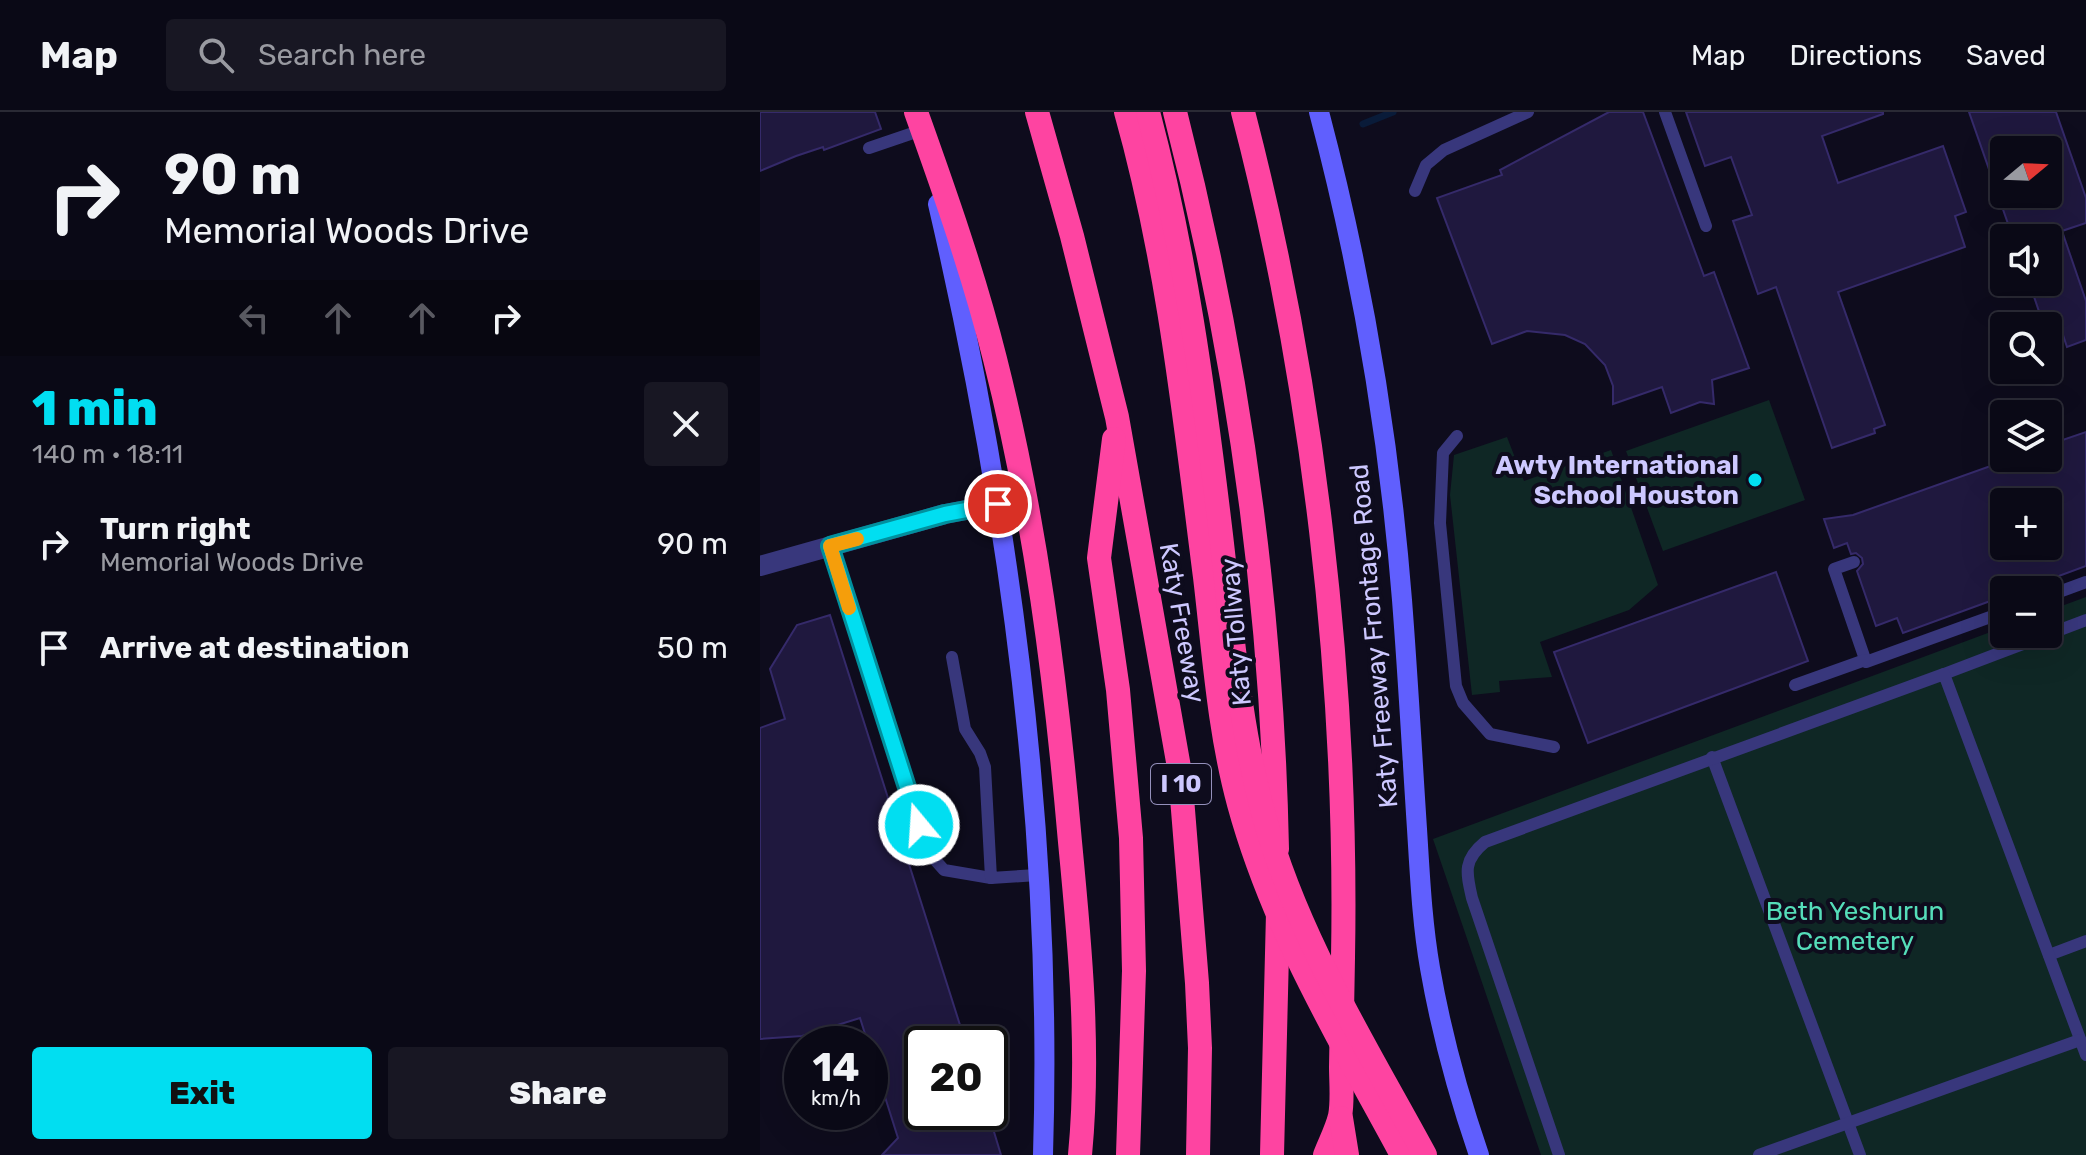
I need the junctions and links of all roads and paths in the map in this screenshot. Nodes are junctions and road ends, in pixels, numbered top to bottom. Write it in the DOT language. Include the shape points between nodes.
graph roads {
  1 [pos="1037,112"];
  2 [pos="1126,112"];
  3 [pos="1148,112"];
  4 [pos="1175,112"];
  5 [pos="1243,112"];
  6 [pos="1319,112"];
  7 [pos="1528,112"];
  8 [pos="1665,112"];
  9 [pos="914,119"];
  10 [pos="869,148"];
  11 [pos="1415,191"];
  12 [pos="1706,226"];
  13 [pos="1117,417"];
  14 [pos="1457,436"];
  15 [pos="998,504"];
  16 [pos="830,546"];
  17 [pos="1854,562"];
  18 [pos="760,566"];
  19 [pos="2086,582"];
  20 [pos="2062,591"];
  21 [pos="1990,617"];
  22 [pos="2086,620"];
  23 [pos="952,657"];
  24 [pos="1865,660"];
  25 [pos="1944,674"];
  26 [pos="1795,685"];
  27 [pos="1554,747"];
  28 [pos="1712,757"];
  29 [pos="1037,875"];
  30 [pos="991,878"];
  31 [pos="2086,941"];
  32 [pos="2049,955"];
  33 [pos="2080,1040"];
  34 [pos="2086,1055"];
  35 [pos="1340,1115"];
  36 [pos="1848,1124"];
  37 [pos="1043,1155"];
  38 [pos="1080,1155"];
  39 [pos="1128,1155"];
  40 [pos="1198,1155"];
  41 [pos="1272,1155"];
  42 [pos="1325,1155"];
  43 [pos="1347,1155"];
  44 [pos="1402,1155"];
  45 [pos="1425,1155"];
  46 [pos="1479,1155"];
  47 [pos="1559,1155"];
  48 [pos="1759,1155"];
  49 [pos="1860,1155"];
  1 -- 13 [label="highway, Katy Freeway / I 10"];
  2 -- 44 [label="highway, bridge" via="1169,304 1238,800 1292,946"];
  3 -- 45 [label="highway, bridge" via="1194,322 1241,700 1264,817 1318,955"];
  4 -- 41 [label="highway, Katy Tollway" via="1229,362 1268,653 1278,887"];
  5 -- 35 [label="highway" via="1299,386 1333,663 1344,908"];
  6 -- 46 [label="main road, Katy Freeway Frontage Road" via="1344,207 1386,463 1402,597 1430,966"];
  7 -- 11 [label="lane" via="1444,150 1426,165"];
  8 -- 12 [label="lane"];
  9 -- 10 [label="lane"];
  9 -- 15 [label="main road" via="949,250"];
  9 -- 38 [label="highway" via="954,219 995,359 1037,560 1082,972"];
  13 -- 39 [label="highway" via="1099,558 1131,838 1134,984"];
  13 -- 40 [label="highway, Katy Freeway / I 10" via="1180,773 1197,983"];
  14 -- 27 [label="lane" via="1443,453 1440,523 1456,686 1463,703 1490,734"];
  15 -- 16 [label="street"];
  15 -- 29 [label="main road" via="1017,635"];
  16 -- 18 [label="street"];
  16 -- 30 [label="lane" via="928,852 944,870"];
  17 -- 24 [label="lane" via="1834,569"];
  19 -- 20 [label="lane"];
  21 -- 24 [label="lane"];
  22 -- 25 [label="lane"];
  23 -- 30 [label="lane" via="965,729 985,767"];
  24 -- 26 [label="lane"];
  25 -- 28 [label="lane"];
  25 -- 32 [label="lane"];
  28 -- 36 [label="lane"];
  28 -- 47 [label="lane" via="1485,842 1467,863 1472,898"];
  29 -- 30 [label="lane"];
  29 -- 37 [label="main road"];
  31 -- 32 [label="lane"];
  32 -- 33 [label="lane"];
  33 -- 34 [label="lane"];
  33 -- 36 [label="lane"];
  35 -- 42 [label="highway"];
  35 -- 43 [label="highway"];
  36 -- 48 [label="lane"];
  36 -- 49 [label="lane"];
}
